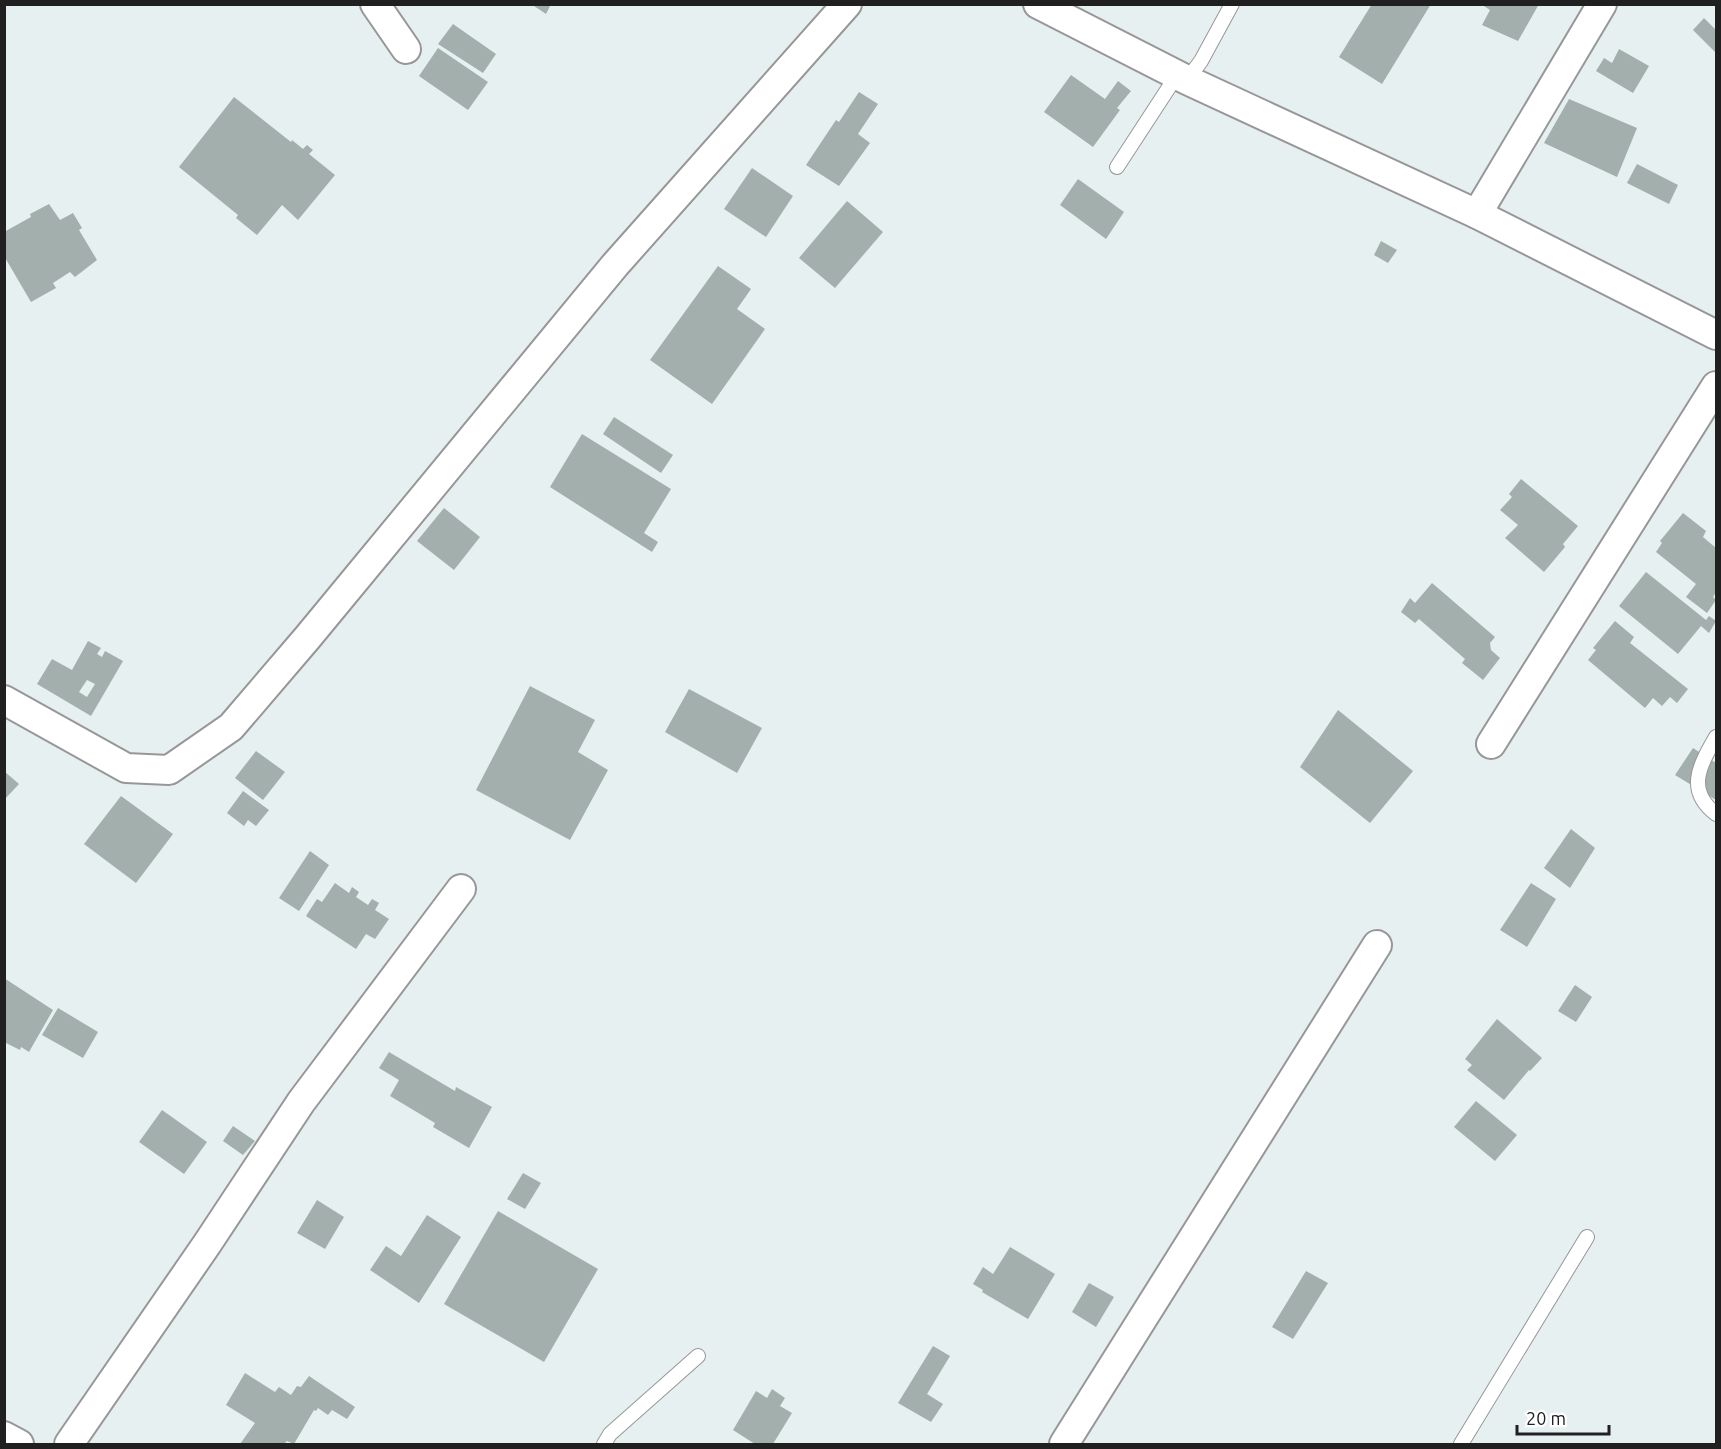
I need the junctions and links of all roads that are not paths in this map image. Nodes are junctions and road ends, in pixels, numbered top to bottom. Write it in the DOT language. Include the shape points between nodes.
graph roads {
  1 [pos="375,4"];
  2 [pos="847,4"];
  3 [pos="1038,4"];
  4 [pos="1232,4"];
  5 [pos="1602,4"];
  6 [pos="406,49"];
  7 [pos="1182,77"];
  8 [pos="1117,167"];
  9 [pos="1477,214"];
  10 [pos="1716,335"];
  11 [pos="1716,386"];
  12 [pos="4,700"];
  13 [pos="1716,737"];
  14 [pos="1491,744"];
  15 [pos="1716,814"];
  16 [pos="461,889"];
  17 [pos="1377,945"];
  18 [pos="1587,1237"];
  19 [pos="698,1356"];
  20 [pos="4,1436"];
  21 [pos="19,1444"];
  22 [pos="69,1444"];
  23 [pos="604,1444"];
  24 [pos="1064,1444"];
  25 [pos="1461,1444"];
  1 -- 6 [label="street"];
  2 -- 12 [label="street" via="615,265 231,727 169,770 126,768"];
  3 -- 7 [label="street"];
  4 -- 7 [label="lane" via="1201,61"];
  5 -- 9 [label="street"];
  7 -- 8 [label="lane"];
  7 -- 9 [label="street"];
  9 -- 10 [label="street"];
  11 -- 14 [label="street"];
  13 -- 15 [label="lane" via="1700,765 1697,787 1706,806"];
  16 -- 22 [label="street" via="302,1102"];
  17 -- 24 [label="street"];
  18 -- 25 [label="lane"];
  19 -- 23 [label="lane" via="610,1434"];
  20 -- 21 [label="street"];
}
